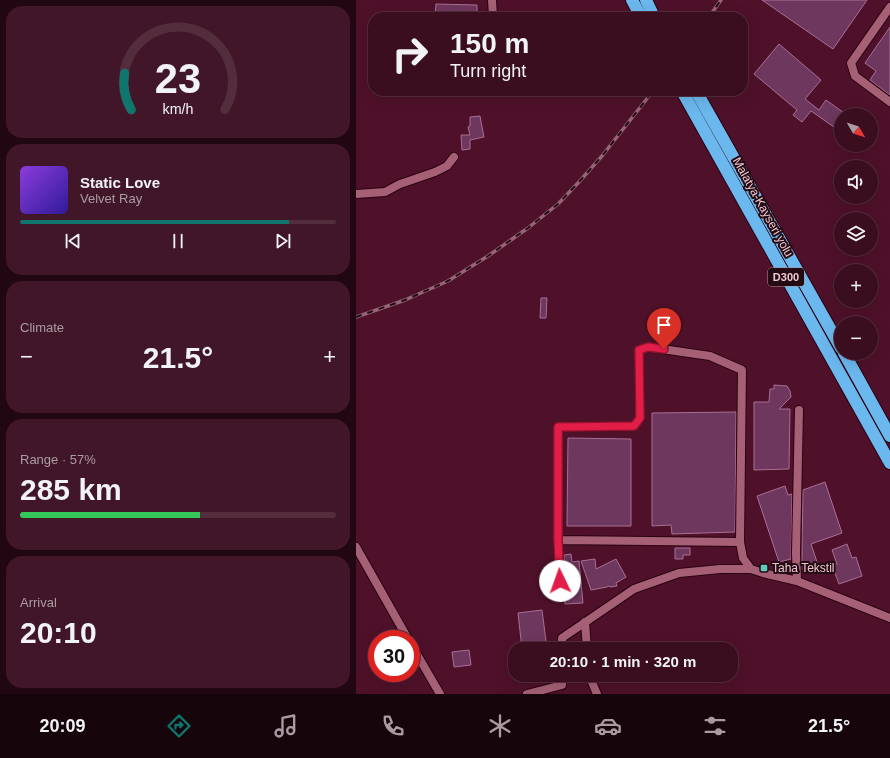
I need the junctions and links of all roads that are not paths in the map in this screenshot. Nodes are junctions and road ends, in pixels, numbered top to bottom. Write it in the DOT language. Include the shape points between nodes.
graph roads {
  1 [pos="492,0"];
  2 [pos="632,0"];
  3 [pos="646,0"];
  4 [pos="890,7"];
  5 [pos="493,12"];
  6 [pos="638,12"];
  7 [pos="652,12"];
  8 [pos="685,96"];
  9 [pos="699,96"];
  10 [pos="890,102"];
  11 [pos="454,157"];
  12 [pos="356,194"];
  13 [pos="834,336"];
  14 [pos="848,360"];
  15 [pos="799,410"];
  16 [pos="890,436"];
  17 [pos="890,463"];
  18 [pos="558,540"];
  19 [pos="740,542"];
  20 [pos="356,547"];
  21 [pos="751,570"];
  22 [pos="560,581"];
  23 [pos="797,581"];
  24 [pos="890,618"];
  25 [pos="585,622"];
  26 [pos="403,630"];
  27 [pos="562,642"];
  28 [pos="586,642"];
  29 [pos="420,660"];
  30 [pos="562,682"];
  31 [pos="592,682"];
  32 [pos="440,694"];
  33 [pos="527,694"];
  34 [pos="597,694"];
  1 -- 5 [label="street"];
  2 -- 6 [label="highway"];
  3 -- 7 [label="highway"];
  4 -- 10 [label="street" via="851,63 855,76"];
  8 -- 17 [label="highway, Malatya-Kayseri yolu / D300"];
  9 -- 13 [label="highway, D300"];
  11 -- 12 [label="street" via="447,166 385,192"];
  14 -- 16 [label="highway"];
  15 -- 23 [label="street"];
  18 -- 19 [label="street"];
  18 -- 19 [label="street" via="558,427 634,426 640,418 639,350 648,347 710,356 742,370"];
  18 -- 22 [label="street"];
  19 -- 21 [label="street" via="743,558"];
  20 -- 26 [label="street"];
  21 -- 23 [label="street"];
  21 -- 25 [label="street" via="720,569 680,573 634,589"];
  23 -- 24 [label="street"];
  25 -- 27 [label="street" via="562,638"];
  25 -- 28 [label="street"];
  29 -- 32 [label="street"];
  30 -- 33 [label="street" via="562,685"];
  31 -- 34 [label="street"];
}
